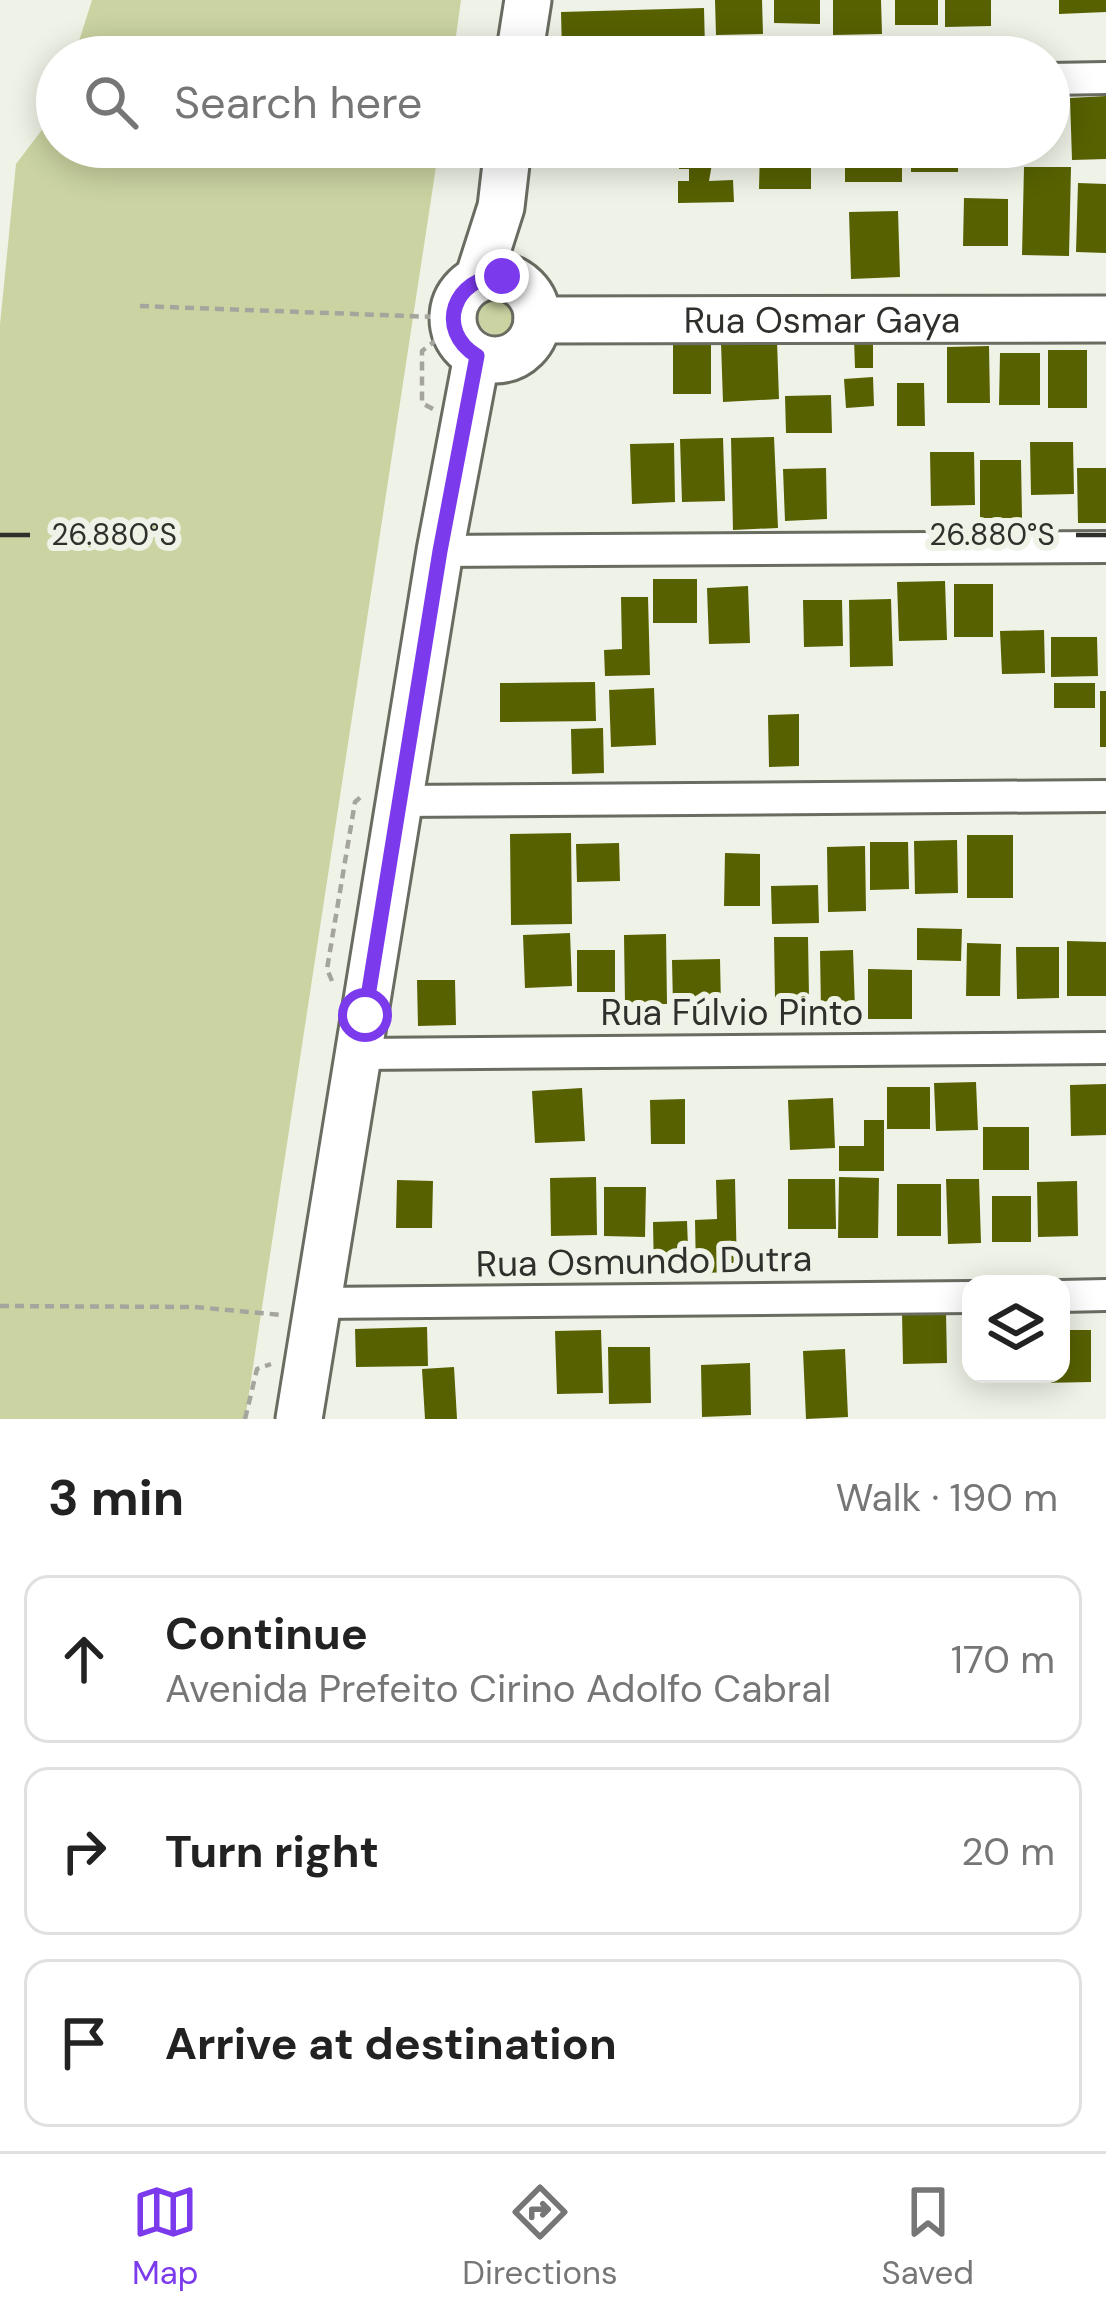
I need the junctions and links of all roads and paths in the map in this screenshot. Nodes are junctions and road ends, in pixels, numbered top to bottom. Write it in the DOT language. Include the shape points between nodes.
graph roads {
  1 [pos="528,0"];
  2 [pos="522,36"];
  3 [pos="1070,79"];
  4 [pos="1106,79"];
  5 [pos="506,168"];
  6 [pos="478,279"];
  7 [pos="140,306"];
  8 [pos="436,317"];
  9 [pos="1106,319"];
  10 [pos="537,320"];
  11 [pos="477,356"];
  12 [pos="1106,548"];
  13 [pos="440,551"];
  14 [pos="1106,796"];
  15 [pos="398,800"];
  16 [pos="1106,1048"];
  17 [pos="358,1054"];
  18 [pos="1106,1295"];
  19 [pos="1070,1296"];
  20 [pos="962,1297"];
  21 [pos="0,1306"];
  22 [pos="300,1309"];
  23 [pos="299,1419"];
  1 -- 2 [label="main road"];
  3 -- 4 [label="street"];
  5 -- 6 [label="main road"];
  6 -- 10 [label="main road" via="514,280 532,297"];
  6 -- 11 [label="main road" via="464,288 452,318"];
  7 -- 8 [label="path"];
  9 -- 10 [label="main road, Rua Osmar Gaya"];
  10 -- 11 [label="main road" via="517,354"];
  11 -- 13 [label="main road"];
  12 -- 13 [label="street"];
  13 -- 15 [label="main road"];
  14 -- 15 [label="street"];
  15 -- 17 [label="main road"];
  16 -- 17 [label="street, Rua Fúlvio Pinto"];
  17 -- 22 [label="main road"];
  18 -- 19 [label="street"];
  20 -- 22 [label="street, Rua Osmundo Dutra"];
  21 -- 22 [label="path"];
  22 -- 23 [label="main road"];
}
